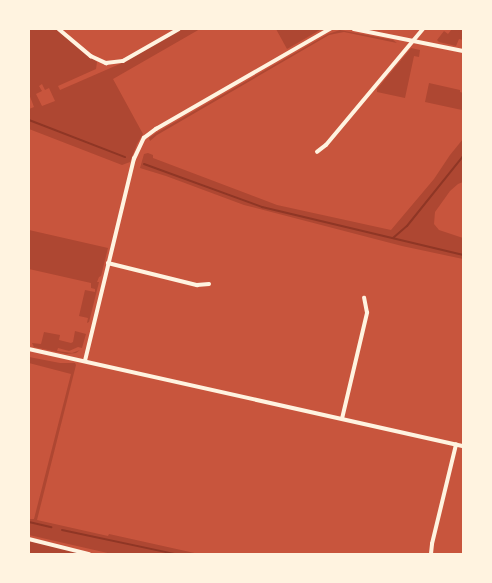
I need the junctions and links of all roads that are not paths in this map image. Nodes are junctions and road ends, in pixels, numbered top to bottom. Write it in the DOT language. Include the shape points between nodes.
graph roads {
  1 [pos="59,29"];
  2 [pos="179,29"];
  3 [pos="330,29"];
  4 [pos="354,29"];
  5 [pos="423,29"];
  6 [pos="413,42"];
  7 [pos="463,51"];
  8 [pos="317,152"];
  9 [pos="108,263"];
  10 [pos="209,284"];
  11 [pos="364,298"];
  12 [pos="29,349"];
  13 [pos="85,361"];
  14 [pos="342,419"];
  15 [pos="456,445"];
  16 [pos="463,446"];
  17 [pos="29,539"];
  18 [pos="89,554"];
  19 [pos="432,554"];
  1 -- 2 [label="street" via="99,61 114,63 123,61"];
  3 -- 9 [label="street" via="144,138 134,159"];
  4 -- 6 [label="street"];
  5 -- 6 [label="street"];
  6 -- 7 [label="street"];
  6 -- 8 [label="street" via="326,145"];
  9 -- 10 [label="street" via="197,285"];
  9 -- 13 [label="street"];
  11 -- 14 [label="street" via="366,313"];
  12 -- 13 [label="street"];
  13 -- 14 [label="street"];
  14 -- 15 [label="street"];
  15 -- 16 [label="street"];
  15 -- 19 [label="street" via="432,544"];
  17 -- 18 [label="street"];
}
